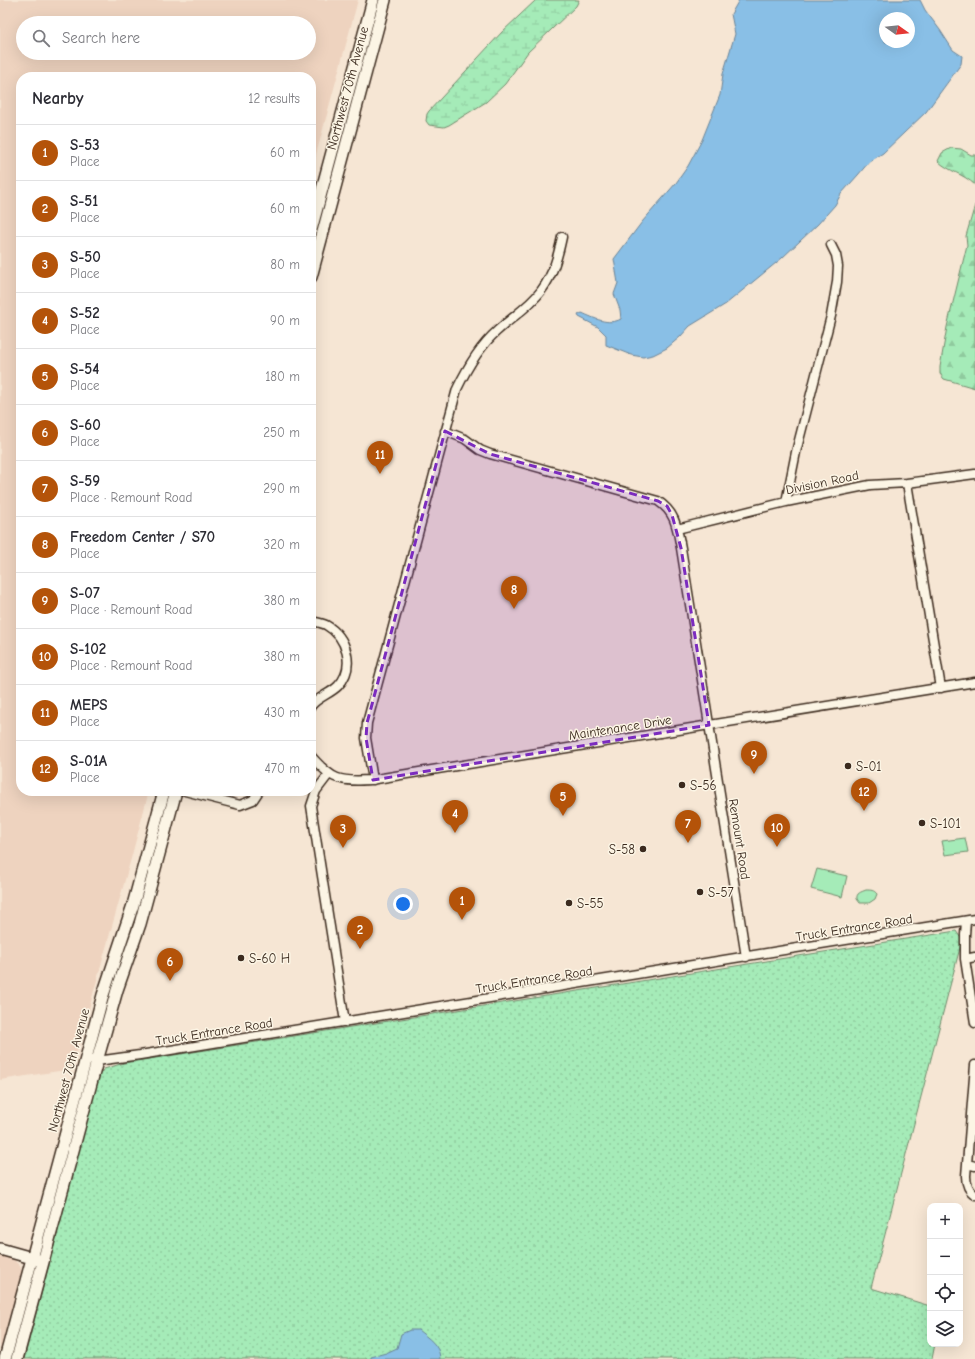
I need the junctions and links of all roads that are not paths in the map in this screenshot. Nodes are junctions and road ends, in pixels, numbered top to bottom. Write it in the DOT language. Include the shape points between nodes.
graph roads {
  1 [pos="373,0"];
  2 [pos="385,0"];
  3 [pos="316,211"];
  4 [pos="562,237"];
  5 [pos="832,245"];
  6 [pos="316,258"];
  7 [pos="445,431"];
  8 [pos="975,474"];
  9 [pos="907,483"];
  10 [pos="786,502"];
  11 [pos="677,530"];
  12 [pos="316,622"];
  13 [pos="975,682"];
  14 [pos="941,688"];
  15 [pos="316,702"];
  16 [pos="710,725"];
  17 [pos="316,762"];
  18 [pos="329,774"];
  19 [pos="373,780"];
  20 [pos="316,791"];
  21 [pos="163,796"];
  22 [pos="175,796"];
  23 [pos="205,796"];
  24 [pos="256,796"];
  25 [pos="314,796"];
  26 [pos="975,919"];
  27 [pos="966,921"];
  28 [pos="746,957"];
  29 [pos="975,958"];
  30 [pos="965,959"];
  31 [pos="346,1022"];
  32 [pos="975,1023"];
  33 [pos="92,1060"];
  34 [pos="975,1065"];
  35 [pos="971,1165"];
  36 [pos="975,1195"];
  37 [pos="0,1250"];
  38 [pos="38,1260"];
  39 [pos="5,1359"];
  40 [pos="17,1359"];
  1 -- 3 [label="main road, Northwest 70th Avenue"];
  2 -- 6 [label="main road, Northwest 70th Avenue"];
  4 -- 7 [label="street" via="552,272 542,290 478,352 457,389"];
  5 -- 10 [label="street" via="838,266 832,316 796,452"];
  7 -- 11 [label="street, Remount Road" via="490,454 658,501 667,506"];
  7 -- 19 [label="street" via="367,723 366,738"];
  8 -- 9 [label="street, Division Road"];
  9 -- 10 [label="street, Division Road" via="870,485"];
  9 -- 14 [label="street"];
  10 -- 11 [label="street, Division Road"];
  11 -- 16 [label="street, Remount Road"];
  12 -- 15 [label="street" via="325,625 340,638 348,657 348,668 338,686"];
  13 -- 14 [label="street, Maintenance Drive"];
  14 -- 16 [label="street, Maintenance Drive"];
  16 -- 19 [label="street, Maintenance Drive"];
  16 -- 28 [label="street, Remount Road"];
  17 -- 18 [label="street, Maintenance Drive"];
  18 -- 19 [label="street, Maintenance Drive" via="353,781"];
  18 -- 20 [label="street"];
  21 -- 33 [label="main road, Northwest 70th Avenue" via="135,898 103,995"];
  22 -- 33 [label="main road, Northwest 70th Avenue" via="140,924"];
  23 -- 24 [label="street" via="240,805 254,800"];
  25 -- 31 [label="street" via="310,806"];
  26 -- 27 [label="street, Truck Entrance Road"];
  27 -- 28 [label="street, Truck Entrance Road"];
  27 -- 30 [label="street"];
  28 -- 31 [label="street, Truck Entrance Road"];
  29 -- 30 [label="street"];
  30 -- 32 [label="street"];
  31 -- 33 [label="street, Truck Entrance Road"];
  33 -- 38 [label="main road, Northwest 70th Avenue"];
  34 -- 35 [label="street"];
  35 -- 36 [label="street" via="966,1183"];
  37 -- 38 [label="main road"];
  38 -- 39 [label="main road, Northwest 70th Avenue"];
  38 -- 40 [label="main road, Northwest 70th Avenue"];
}
